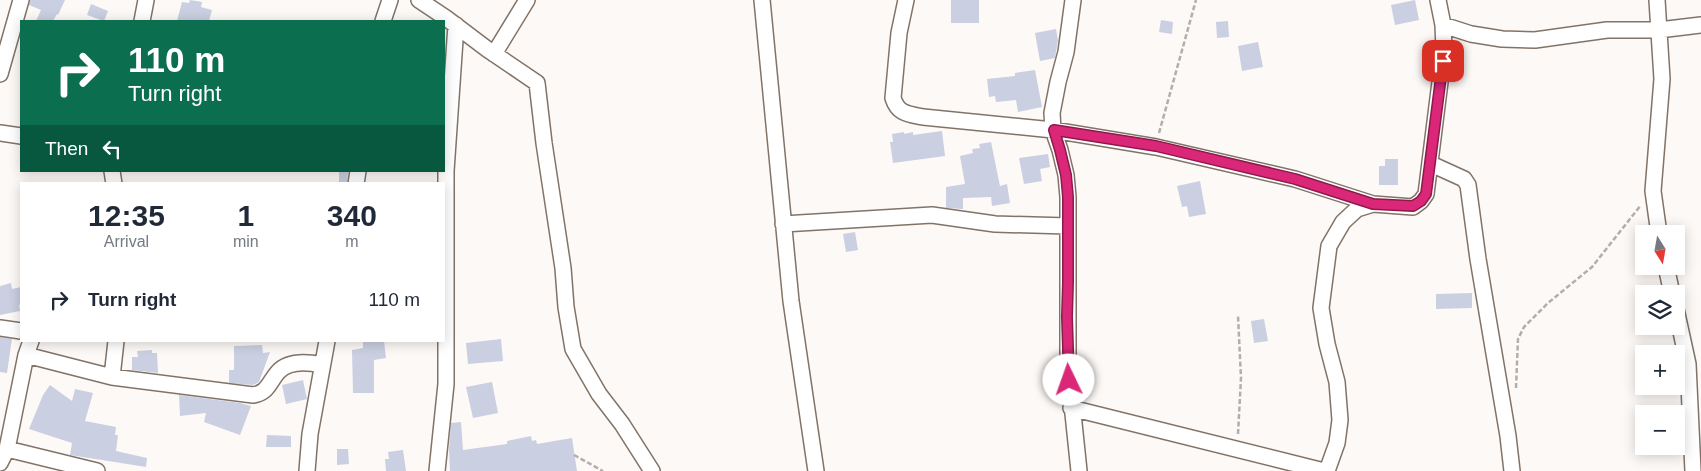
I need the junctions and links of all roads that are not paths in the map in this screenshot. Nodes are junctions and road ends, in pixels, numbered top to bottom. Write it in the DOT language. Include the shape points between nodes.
graph roads {
  1 [pos="21,0"];
  2 [pos="146,0"];
  3 [pos="390,0"];
  4 [pos="419,0"];
  5 [pos="528,0"];
  6 [pos="762,0"];
  7 [pos="906,0"];
  8 [pos="1073,0"];
  9 [pos="1438,0"];
  10 [pos="1657,0"];
  11 [pos="142,20"];
  12 [pos="382,20"];
  13 [pos="1443,25"];
  14 [pos="1701,25"];
  15 [pos="456,26"];
  16 [pos="1659,30"];
  17 [pos="494,54"];
  18 [pos="0,74"];
  19 [pos="1054,130"];
  20 [pos="0,133"];
  21 [pos="20,136"];
  22 [pos="1431,164"];
  23 [pos="1373,204"];
  24 [pos="783,224"];
  25 [pos="1658,225"];
  26 [pos="1068,226"];
  27 [pos="0,328"];
  28 [pos="20,331"];
  29 [pos="1682,335"];
  30 [pos="116,342"];
  31 [pos="327,342"];
  32 [pos="29,348"];
  33 [pos="322,365"];
  34 [pos="112,377"];
  35 [pos="1071,408"];
  36 [pos="7,449"];
  37 [pos="0,463"];
  38 [pos="98,471"];
  39 [pos="307,471"];
  40 [pos="437,471"];
  41 [pos="652,471"];
  42 [pos="816,471"];
  43 [pos="1079,471"];
  44 [pos="1325,471"];
  45 [pos="1512,471"];
  46 [pos="1693,471"];
  1 -- 18 [label="street"];
  2 -- 11 [label="street"];
  3 -- 12 [label="street"];
  4 -- 15 [label="street"];
  5 -- 17 [label="street"];
  6 -- 24 [label="street"];
  7 -- 19 [label="street" via="895,66 892,98 895,106 911,115 923,117"];
  8 -- 19 [label="street" via="1066,52 1052,113"];
  9 -- 13 [label="street"];
  10 -- 16 [label="street"];
  13 -- 16 [label="street" via="1471,34 1510,40 1535,40 1607,30"];
  13 -- 22 [label="street" via="1444,50"];
  14 -- 16 [label="street"];
  15 -- 17 [label="street"];
  15 -- 40 [label="street" via="446,171 446,384"];
  16 -- 25 [label="street" via="1662,79 1652,191"];
  17 -- 41 [label="street" via="537,83 573,349 599,394"];
  19 -- 23 [label="street" via="1156,146 1295,179"];
  19 -- 26 [label="street" via="1066,175"];
  20 -- 21 [label="street"];
  22 -- 23 [label="street" via="1426,194 1421,201 1409,207"];
  22 -- 45 [label="street" via="1468,185"];
  23 -- 44 [label="street" via="1351,213 1329,246 1321,308 1337,382 1340,420 1336,443"];
  24 -- 26 [label="street" via="932,215 995,224"];
  24 -- 42 [label="street"];
  26 -- 35 [label="street"];
  27 -- 28 [label="street"];
  29 -- 46 [label="street" via="1688,364"];
  30 -- 34 [label="street"];
  31 -- 33 [label="street"];
  32 -- 34 [label="street"];
  32 -- 36 [label="street"];
  33 -- 34 [label="street" via="311,362 283,368 259,394"];
  33 -- 39 [label="street"];
  35 -- 43 [label="street"];
  35 -- 44 [label="street"];
  36 -- 37 [label="street"];
  36 -- 38 [label="street"];
}
